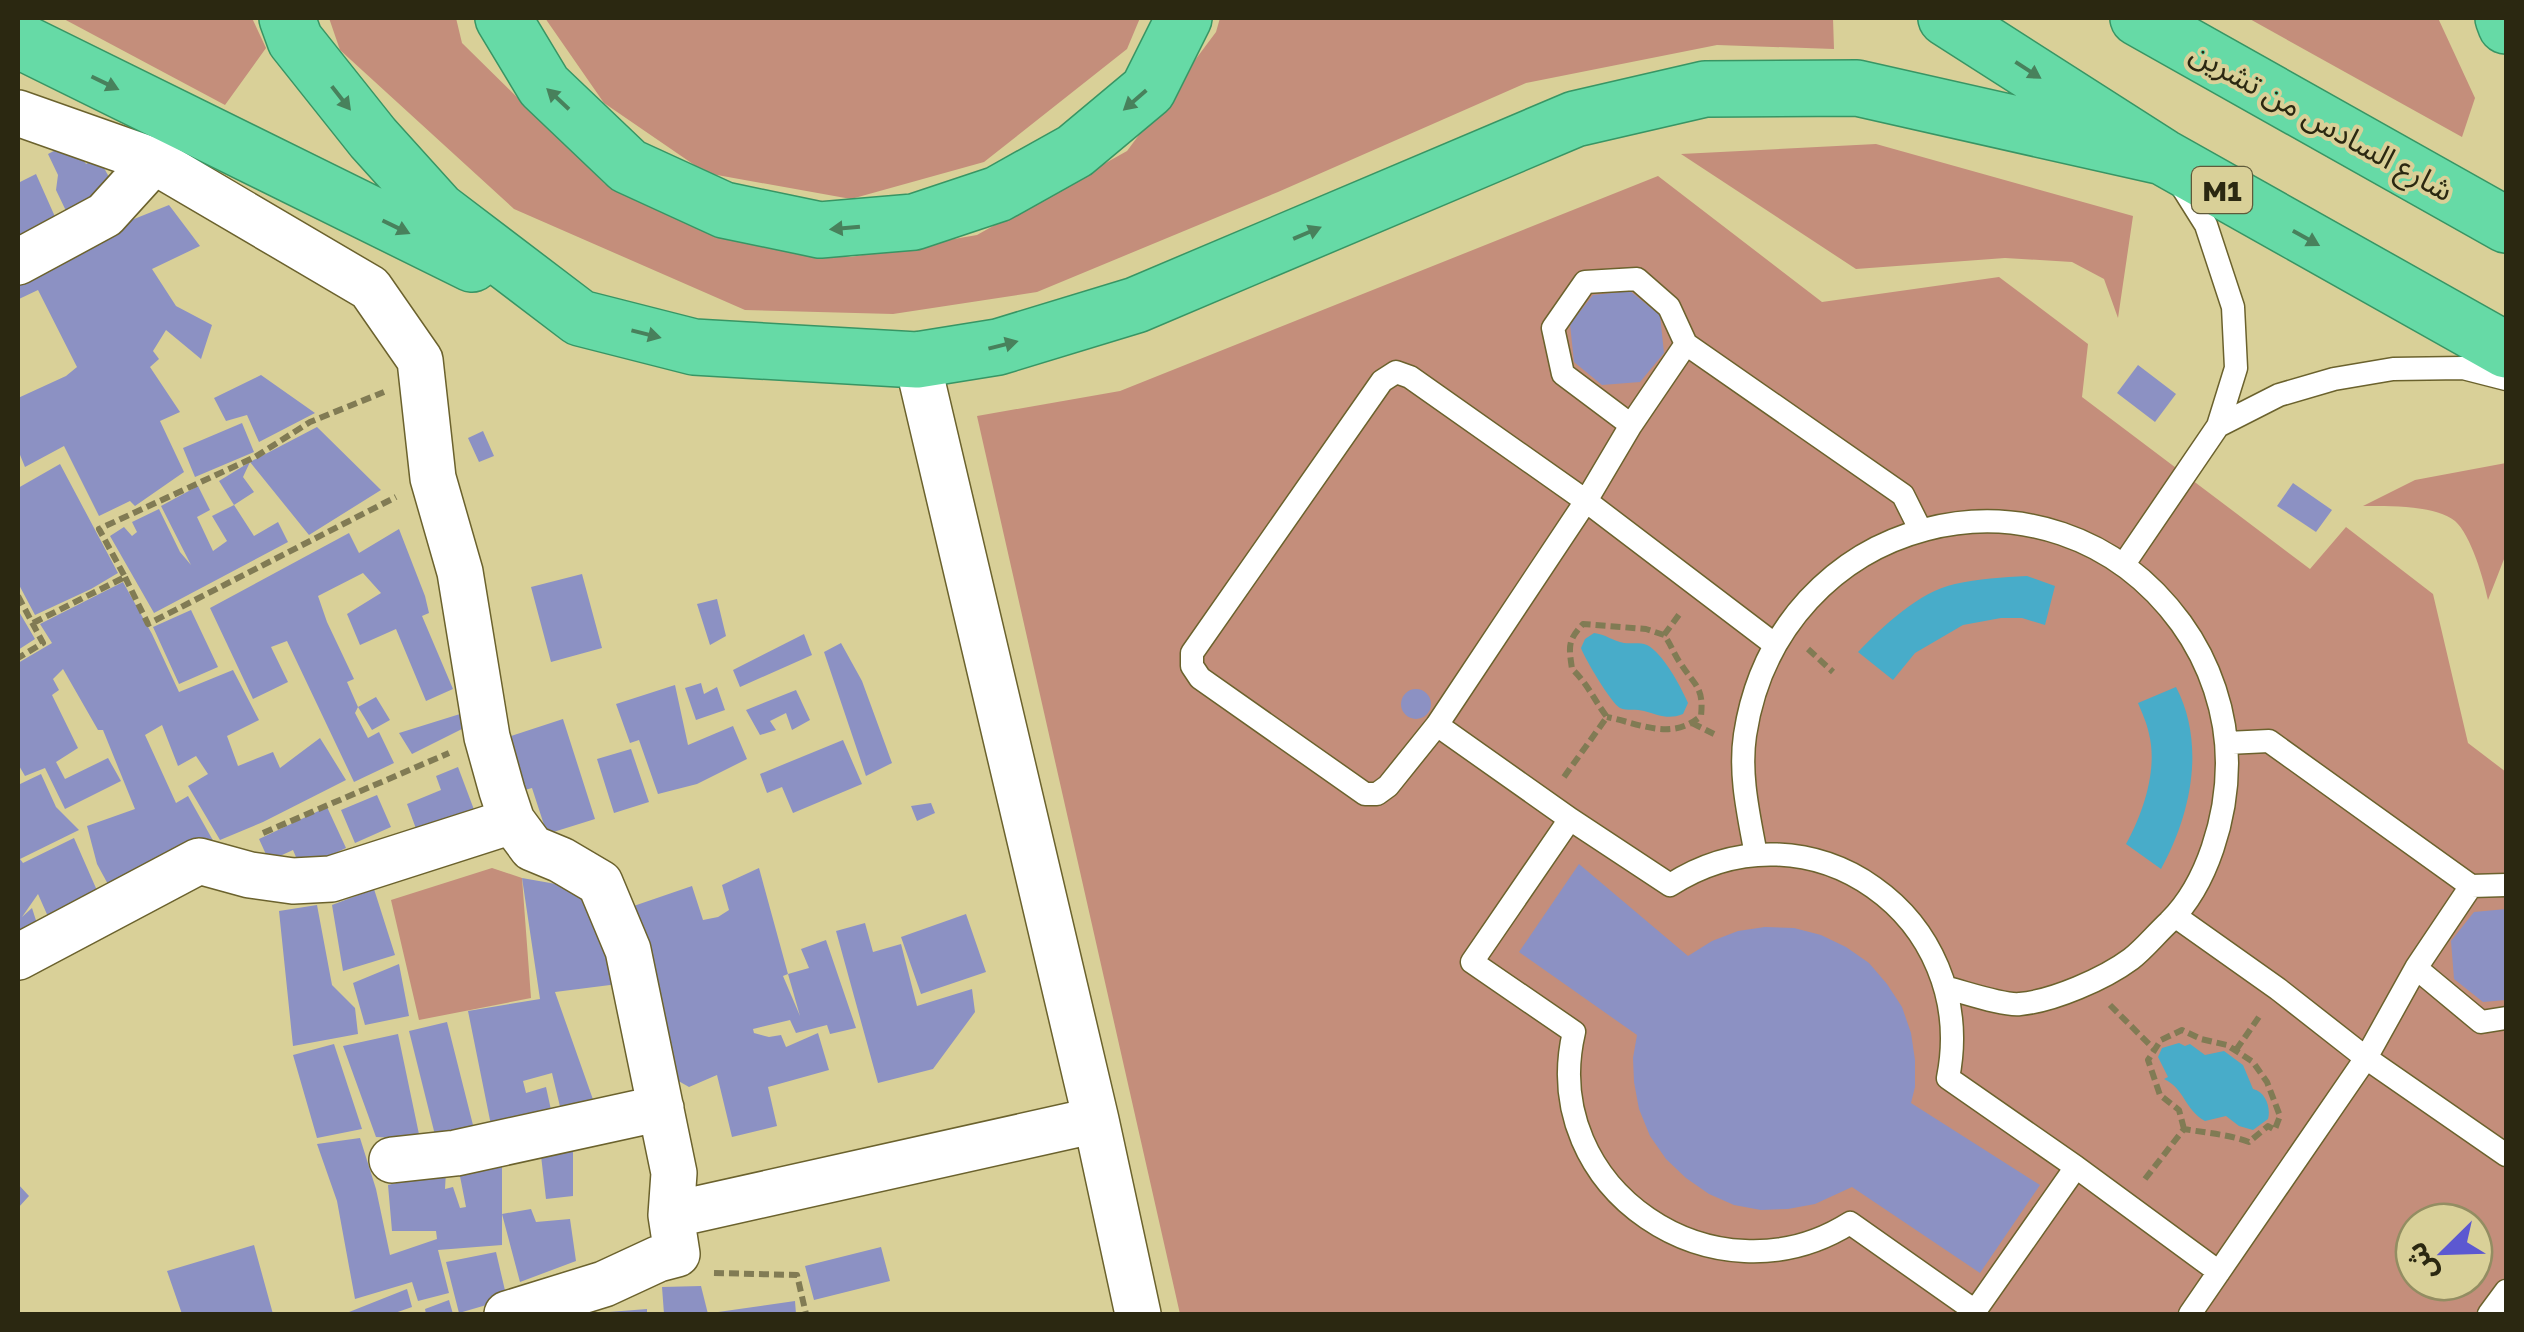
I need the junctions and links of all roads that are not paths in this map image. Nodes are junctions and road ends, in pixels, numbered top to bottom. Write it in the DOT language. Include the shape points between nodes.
graph roads {
  1 [pos="286,18"];
  2 [pos="503,18"];
  3 [pos="1184,18"];
  4 [pos="1946,18"];
  5 [pos="2138,18"];
  6 [pos="2503,18"];
  7 [pos="2506,26"];
  8 [pos="18,40"];
  9 [pos="18,114"];
  10 [pos="2163,157"];
  11 [pos="154,161"];
  12 [pos="2506,225"];
  13 [pos="18,262"];
  14 [pos="580,318"];
  15 [pos="1686,344"];
  16 [pos="2506,350"];
  17 [pos="917,360"];
  18 [pos="2506,379"];
  19 [pos="1630,425"];
  20 [pos="2218,426"];
  21 [pos="1586,501"];
  22 [pos="1920,530"];
  23 [pos="2124,564"];
  24 [pos="1774,644"];
  25 [pos="1437,726"];
  26 [pos="2227,743"];
  27 [pos="1570,819"];
  28 [pos="512,821"];
  29 [pos="1756,855"];
  30 [pos="2506,885"];
  31 [pos="2471,886"];
  32 [pos="2175,916"];
  33 [pos="18,957"];
  34 [pos="2416,968"];
  35 [pos="1946,988"];
  36 [pos="2506,1018"];
  37 [pos="2366,1058"];
  38 [pos="661,1108"];
  39 [pos="1096,1120"];
  40 [pos="2506,1155"];
  41 [pos="392,1160"];
  42 [pos="2076,1167"];
  43 [pos="671,1215"];
  44 [pos="2219,1272"];
  45 [pos="2506,1291"];
  46 [pos="1976,1313"];
  47 [pos="507,1314"];
  48 [pos="1138,1314"];
  49 [pos="2190,1314"];
  50 [pos="2489,1314"];
  1 -- 14 [label="highway, one-way" via="295,40 438,210"];
  3 -- 2 [label="highway, one-way" via="1148,90 1075,151 998,194 914,222 820,230 724,210 628,166 544,86"];
  4 -- 10 [label="highway, M1, one-way"];
  5 -- 12 [label="highway, شارع السادس من تشرين"];
  6 -- 7 [label="highway"];
  8 -- 14 [label="highway, one-way"];
  9 -- 11 [label="street"];
  10 -- 16 [label="highway, M1, one-way"];
  17 -- 10 [label="highway, one-way" via="998,347 1136,305 1575,119 1705,88 1857,88"];
  10 -- 20 [label="lane" via="2206,225 2234,308 2236,368"];
  11 -- 13 [label="street" via="105,215"];
  11 -- 28 [label="street" via="370,288 420,360 432,478 460,572 487,737"];
  14 -- 17 [label="highway, one-way" via="694,347"];
  15 -- 19 [label="lane"];
  15 -- 19 [label="lane" via="1670,307 1636,278 1585,282 1552,328 1563,374"];
  15 -- 22 [label="lane" via="1903,495"];
  17 -- 39 [label="street"];
  18 -- 20 [label="lane" via="2463,368 2378,371 2278,395"];
  19 -- 21 [label="lane"];
  20 -- 23 [label="lane"];
  21 -- 24 [label="lane"];
  21 -- 25 [label="lane"];
  21 -- 25 [label="lane" via="1396,372 1382,381 1192,652 1200,678 1365,794 1388,786"];
  22 -- 23 [label="lane" via="2005,522 2047,529"];
  22 -- 24 [label="lane" via="1836,572"];
  23 -- 26 [label="lane" via="2164,600 2195,642 2217,692"];
  24 -- 29 [label="lane" via="1744,738 1744,788"];
  25 -- 27 [label="lane"];
  26 -- 31 [label="lane" via="2269,740"];
  26 -- 32 [label="lane" via="2227,790 2217,835"];
  27 -- 29 [label="lane" via="1670,885 1720,861"];
  27 -- 46 [label="lane" via="1472,962 1574,1032 1570,1084 1576,1119 1609,1183 1662,1229 1730,1251 1802,1246 1850,1224"];
  28 -- 33 [label="street" via="331,879 293,881 199,861"];
  28 -- 38 [label="street" via="532,848 600,883 628,950"];
  29 -- 35 [label="lane" via="1826,863 1889,898 1914,924"];
  30 -- 31 [label="lane"];
  31 -- 34 [label="lane"];
  32 -- 35 [label="lane" via="2130,960 2077,990 2017,1005"];
  32 -- 37 [label="lane"];
  34 -- 36 [label="lane" via="2481,1022"];
  34 -- 37 [label="lane"];
  35 -- 42 [label="lane" via="1953,1024 1948,1078"];
  37 -- 40 [label="lane"];
  37 -- 44 [label="lane"];
  38 -- 41 [label="street" via="456,1154"];
  38 -- 43 [label="street" via="674,1173"];
  39 -- 43 [label="street"];
  39 -- 48 [label="street"];
  42 -- 44 [label="lane"];
  42 -- 46 [label="lane"];
  43 -- 47 [label="street" via="676,1254"];
  44 -- 49 [label="lane"];
  45 -- 50 [label="lane"];
}
